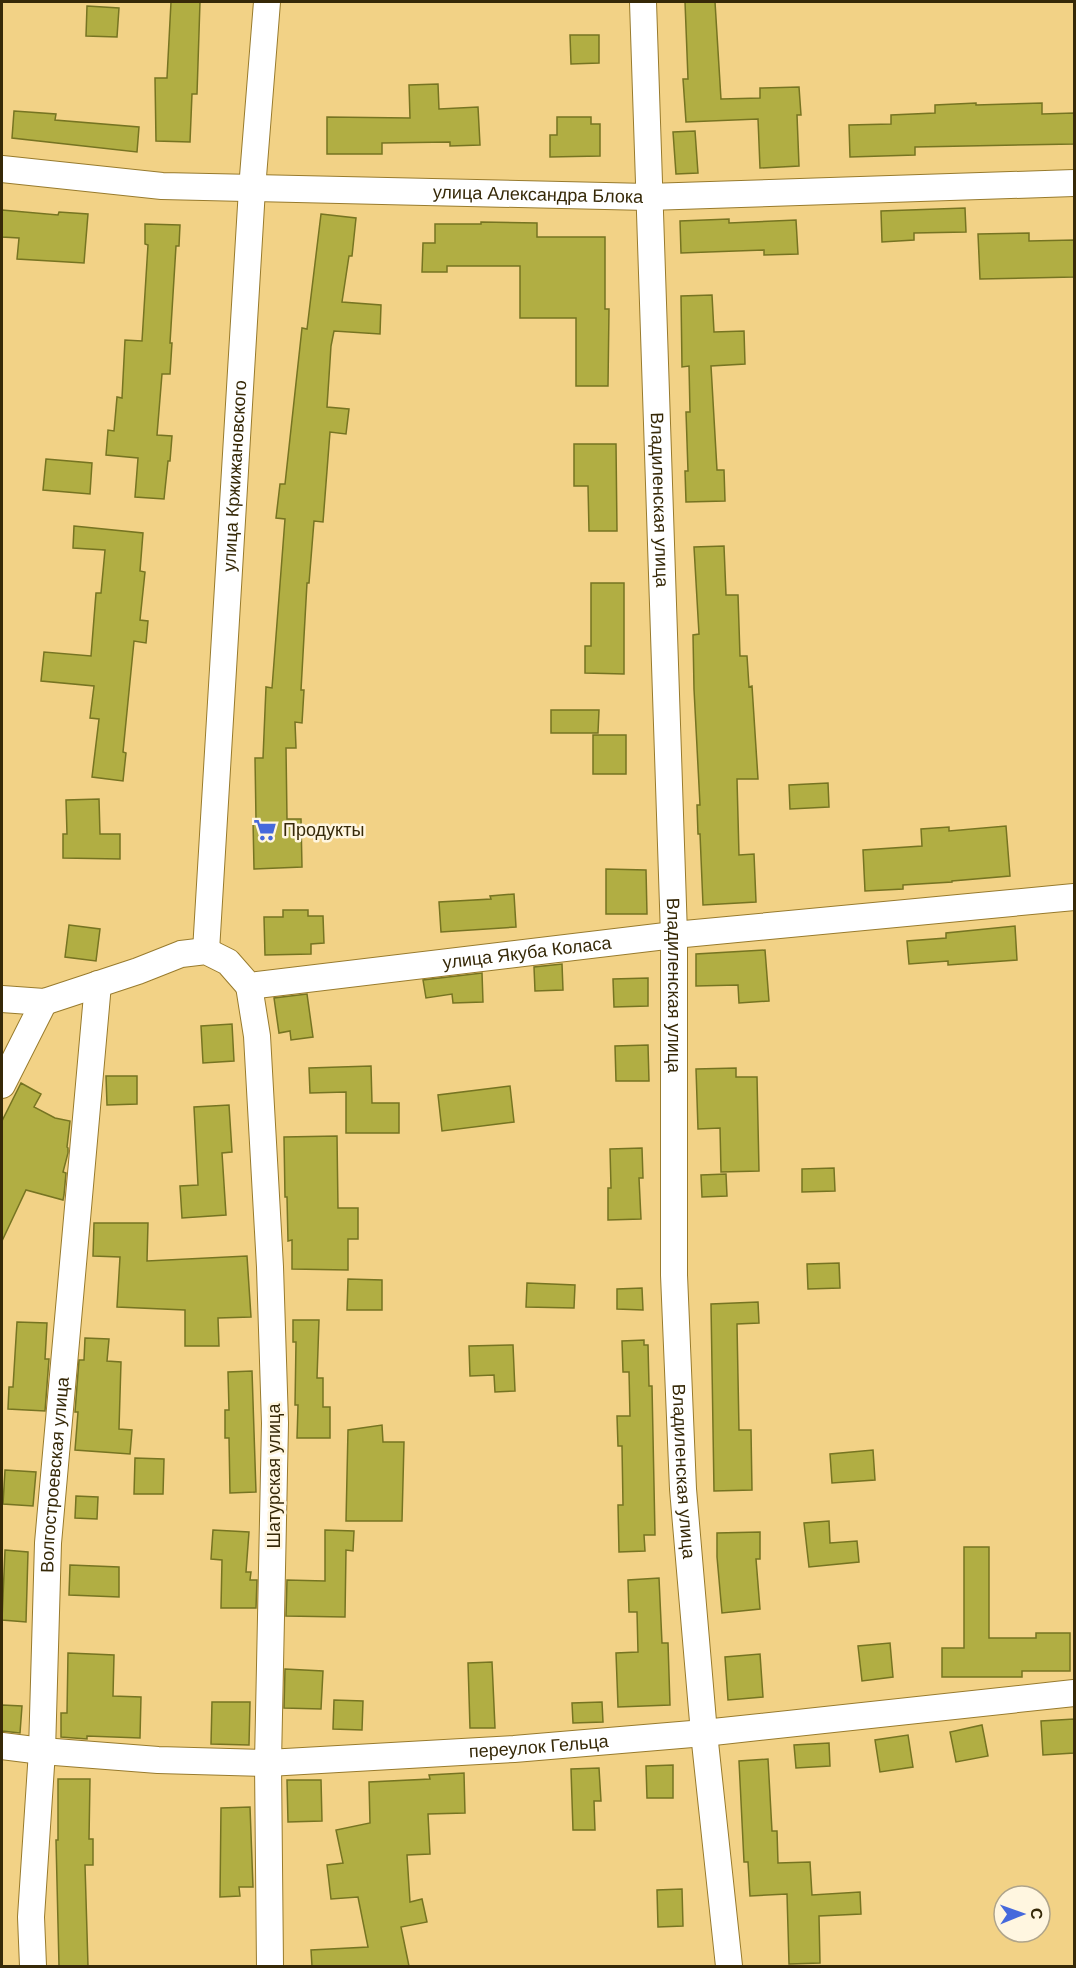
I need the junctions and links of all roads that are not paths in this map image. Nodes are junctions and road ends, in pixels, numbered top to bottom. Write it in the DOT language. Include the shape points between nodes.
graph roads {
  1 [pos="267,2"];
  2 [pos="643,2"];
  3 [pos="2,169"];
  4 [pos="1074,183"];
  5 [pos="252,189"];
  6 [pos="648,197"];
  7 [pos="1074,897"];
  8 [pos="674,935"];
  9 [pos="206,951"];
  10 [pos="98,984"];
  11 [pos="249,986"];
  12 [pos="2,999"];
  13 [pos="44,1002"];
  14 [pos="2,1085"];
  15 [pos="1074,1693"];
  16 [pos="704,1733"];
  17 [pos="2,1746"];
  18 [pos="42,1751"];
  19 [pos="268,1763"];
  20 [pos="33,1966"];
  21 [pos="270,1966"];
  22 [pos="729,1966"];
  1 -- 5 [label="street, улица Кржижановского"];
  2 -- 6 [label="street, Владиленская улица"];
  3 -- 5 [label="street, улица Александра Блока" via="162,186"];
  4 -- 6 [label="street, улица Александра Блока"];
  5 -- 6 [label="street, улица Александра Блока"];
  5 -- 9 [label="street, улица Кржижановского"];
  6 -- 8 [label="street, Владиленская улица"];
  7 -- 8 [label="street, улица Якуба Коласа"];
  8 -- 11 [label="street, улица Якуба Коласа"];
  8 -- 16 [label="street, Владиленская улица" via="674,1287 683,1489"];
  9 -- 10 [label="street" via="181,954"];
  9 -- 11 [label="street" via="228,962"];
  10 -- 13 [label="street"];
  10 -- 18 [label="street, Волгостроевская улица" via="48,1543"];
  11 -- 19 [label="street, Шатурская улица" via="257,1036 275,1423"];
  12 -- 13 [label="street"];
  13 -- 14 [label="street"];
  15 -- 16 [label="street, переулок Гельца"];
  16 -- 19 [label="street, переулок Гельца"];
  16 -- 22 [label="street, Владиленская улица"];
  17 -- 18 [label="street, переулок Гельца"];
  18 -- 19 [label="street, переулок Гельца"];
  18 -- 20 [label="street, Волгостроевская улица" via="31,1917"];
  19 -- 21 [label="street, Шатурская улица"];
}
